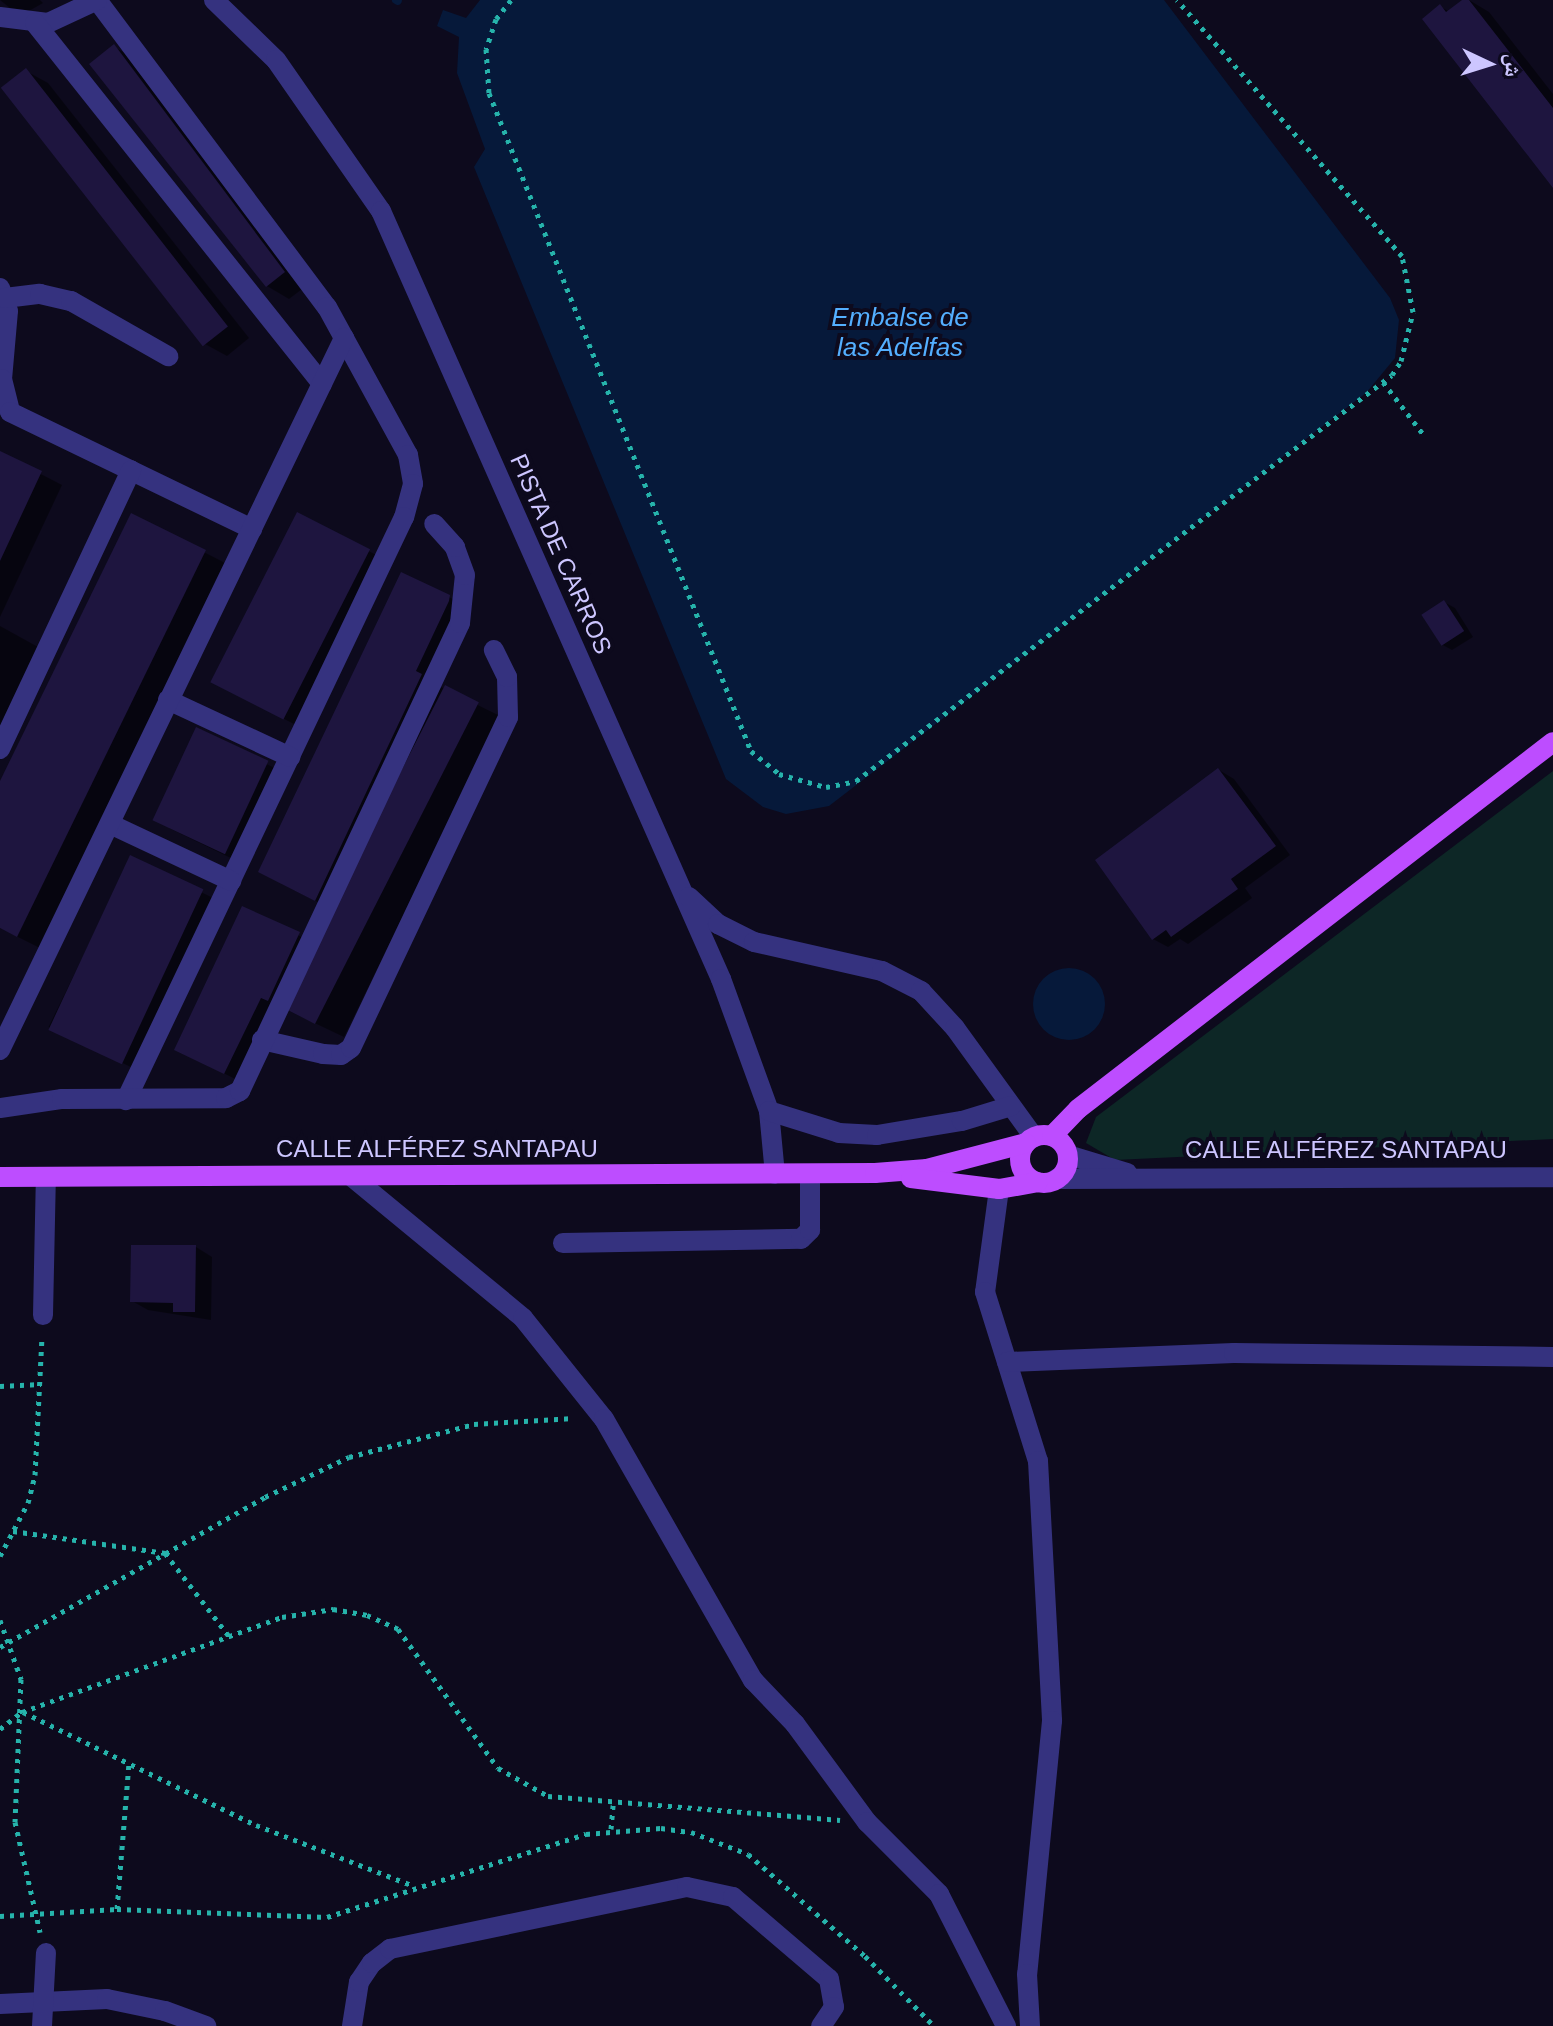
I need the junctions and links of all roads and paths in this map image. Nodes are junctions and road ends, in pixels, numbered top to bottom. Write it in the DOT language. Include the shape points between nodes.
graph roads {
  1 [pos="97,0"];
  2 [pos="214,0"];
  3 [pos="511,0"];
  4 [pos="1177,0"];
  5 [pos="0,17"];
  6 [pos="35,23"];
  7 [pos="3,293"];
  8 [pos="344,338"];
  9 [pos="168,356"];
  10 [pos="1383,382"];
  11 [pos="322,384"];
  12 [pos="1423,434"];
  13 [pos="131,470"];
  14 [pos="434,524"];
  15 [pos="252,529"];
  16 [pos="494,650"];
  17 [pos="168,700"];
  18 [pos="1553,742"];
  19 [pos="0,749"];
  20 [pos="290,757"];
  21 [pos="110,824"];
  22 [pos="231,881"];
  23 [pos="681,888"];
  24 [pos="262,1040"];
  25 [pos="0,1050"];
  26 [pos="126,1100"];
  27 [pos="1011,1106"];
  28 [pos="0,1108"];
  29 [pos="769,1111"];
  30 [pos="1038,1139"];
  31 [pos="1068,1155"];
  32 [pos="875,1173"];
  33 [pos="775,1174"];
  34 [pos="810,1174"];
  35 [pos="1139,1175"];
  36 [pos="351,1176"];
  37 [pos="0,1177"];
  38 [pos="46,1177"];
  39 [pos="1553,1177"];
  40 [pos="1047,1181"];
  41 [pos="999,1189"];
  42 [pos="563,1243"];
  43 [pos="43,1315"];
  44 [pos="1553,1357"];
  45 [pos="1007,1362"];
  46 [pos="41,1384"];
  47 [pos="0,1386"];
  48 [pos="604,1419"];
  49 [pos="13,1531"];
  50 [pos="165,1553"];
  51 [pos="0,1556"];
  52 [pos="0,1620"];
  53 [pos="229,1636"];
  54 [pos="10,1642"];
  55 [pos="0,1647"];
  56 [pos="22,1712"];
  57 [pos="0,1729"];
  58 [pos="129,1763"];
  59 [pos="613,1805"];
  60 [pos="867,1822"];
  61 [pos="611,1829"];
  62 [pos="414,1886"];
  63 [pos="117,1909"];
  64 [pos="0,1916"];
  65 [pos="35,1916"];
  66 [pos="46,1953"];
  67 [pos="43,2001"];
  68 [pos="0,2004"];
  69 [pos="42,2026"];
  70 [pos="206,2026"];
  71 [pos="352,2026"];
  72 [pos="821,2026"];
  73 [pos="934,2026"];
  74 [pos="1006,2026"];
  75 [pos="1030,2026"];
  1 -- 6 [label="street" via="68,18"];
  1 -- 8 [label="street" via="327,307"];
  2 -- 23 [label="street, PISTA DE CARROS" via="276,60 381,211"];
  3 -- 10 [label="path" via="496,19 486,49 489,93 751,751 796,782 826,787 856,781"];
  4 -- 10 [label="path" via="1402,256 1412,293 1412,329 1401,361"];
  5 -- 6 [label="street"];
  6 -- 11 [label="street"];
  7 -- 9 [label="street" via="71,301"];
  7 -- 13 [label="street" via="5,404 18,416"];
  8 -- 11 [label="street"];
  8 -- 20 [label="street" via="408,455 413,484 404,517"];
  10 -- 12 [label="path"];
  11 -- 15 [label="street"];
  13 -- 15 [label="street"];
  13 -- 19 [label="street"];
  14 -- 24 [label="street" via="455,547 465,575 460,623"];
  15 -- 17 [label="street"];
  16 -- 24 [label="street" via="507,677 508,717 351,1048 341,1055 323,1054"];
  17 -- 20 [label="street"];
  17 -- 21 [label="street"];
  18 -- 30 [label="main road"];
  20 -- 22 [label="street"];
  21 -- 22 [label="street"];
  21 -- 25 [label="street"];
  22 -- 26 [label="street"];
  23 -- 27 [label="street" via="718,924 754,942 882,971 921,991"];
  23 -- 29 [label="street, PISTA DE CARROS"];
  24 -- 26 [label="street" via="236,1095"];
  26 -- 28 [label="street" via="62,1099"];
  27 -- 29 [label="street" via="962,1121 877,1135 839,1133"];
  27 -- 30 [label="street"];
  29 -- 33 [label="street, PISTA DE CARROS"];
  30 -- 31 [label="main road"];
  30 -- 32 [label="main road, CALLE ALFÉREZ SANTAPAU" via="927,1169"];
  30 -- 40 [label="main road" via="1021,1151 1022,1170"];
  31 -- 35 [label="street, CALLE ALFÉREZ SANTAPAU"];
  31 -- 40 [label="main road"];
  32 -- 34 [label="main road, CALLE ALFÉREZ SANTAPAU"];
  32 -- 41 [label="main road, CALLE ALFÉREZ SANTAPAU"];
  33 -- 34 [label="main road, CALLE ALFÉREZ SANTAPAU"];
  33 -- 36 [label="main road, CALLE ALFÉREZ SANTAPAU"];
  34 -- 42 [label="street" via="810,1230 801,1239"];
  35 -- 39 [label="street, CALLE ALFÉREZ SANTAPAU"];
  35 -- 40 [label="street, CALLE ALFÉREZ SANTAPAU"];
  36 -- 38 [label="main road, CALLE ALFÉREZ SANTAPAU"];
  36 -- 48 [label="street" via="523,1318"];
  37 -- 38 [label="main road, CALLE ALFÉREZ SANTAPAU"];
  38 -- 43 [label="street"];
  40 -- 41 [label="main road, CALLE ALFÉREZ SANTAPAU"];
  41 -- 45 [label="street" via="985,1292"];
  43 -- 46 [label="path"];
  44 -- 45 [label="street" via="1234,1353"];
  45 -- 75 [label="street" via="1038,1461 1052,1721 1027,1974"];
  46 -- 47 [label="path"];
  46 -- 49 [label="path" via="35,1475"];
  48 -- 50 [label="path" via="474,1424 390,1443 306,1475"];
  48 -- 60 [label="street" via="753,1680 795,1724"];
  49 -- 50 [label="path"];
  49 -- 51 [label="path"];
  50 -- 53 [label="path"];
  50 -- 54 [label="path"];
  52 -- 54 [label="path"];
  53 -- 56 [label="path"];
  53 -- 59 [label="path" via="316,1610 383,1621 398,1629 424,1660 498,1768 548,1796"];
  54 -- 55 [label="path"];
  54 -- 56 [label="path" via="21,1679"];
  56 -- 57 [label="path"];
  56 -- 58 [label="path"];
  56 -- 65 [label="path" via="13,1785 15,1822"];
  58 -- 62 [label="path" via="256,1825"];
  58 -- 63 [label="path"];
  59 -- 60 [label="path"];
  59 -- 61 [label="path"];
  60 -- 74 [label="street" via="939,1894"];
  61 -- 62 [label="path"];
  61 -- 73 [label="path" via="691,1832 748,1854 865,1956"];
  62 -- 63 [label="path" via="327,1917"];
  63 -- 65 [label="path"];
  64 -- 65 [label="path"];
  65 -- 66 [label="path"];
  66 -- 67 [label="street"];
  67 -- 68 [label="street"];
  67 -- 69 [label="street"];
  67 -- 70 [label="street" via="136,2004"];
  71 -- 72 [label="street" via="359,1982 390,1949 687,1887 733,1897 829,1979 834,2007"];
}
